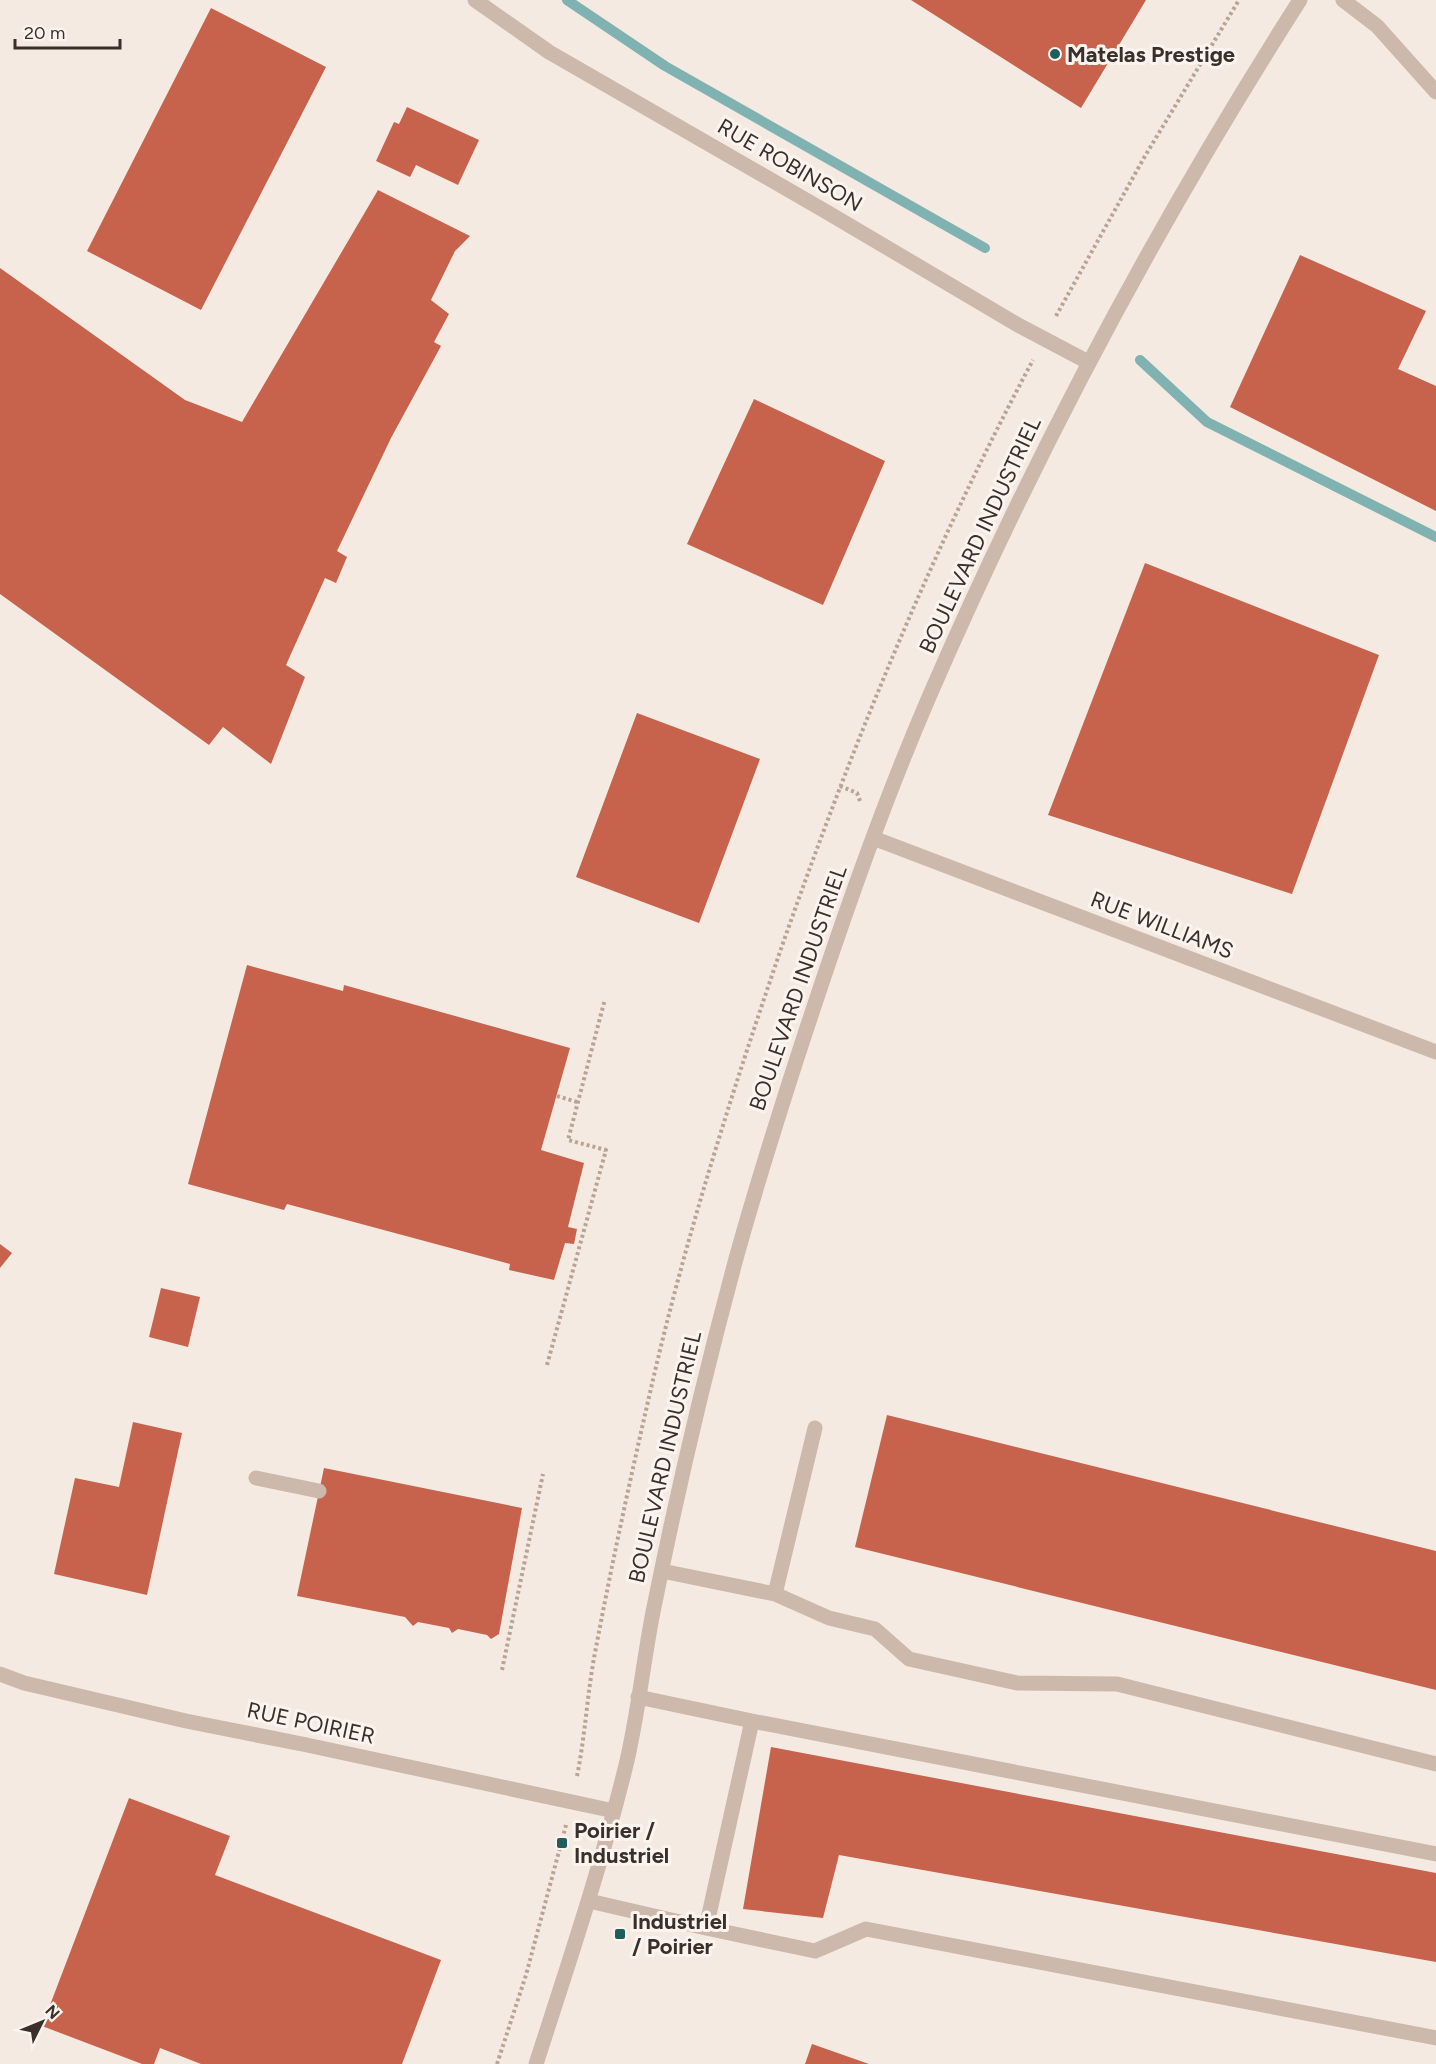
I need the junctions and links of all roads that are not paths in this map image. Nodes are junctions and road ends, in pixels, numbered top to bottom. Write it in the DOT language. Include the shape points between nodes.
graph roads {
  1 [pos="475,0"];
  2 [pos="1299,0"];
  3 [pos="1344,0"];
  4 [pos="1436,92"];
  5 [pos="1088,362"];
  6 [pos="873,838"];
  7 [pos="1436,1052"];
  8 [pos="815,1428"];
  9 [pos="256,1478"];
  10 [pos="319,1491"];
  11 [pos="662,1571"];
  12 [pos="774,1594"];
  13 [pos="0,1674"];
  14 [pos="638,1697"];
  15 [pos="752,1721"];
  16 [pos="1436,1764"];
  17 [pos="614,1811"];
  18 [pos="1436,1854"];
  19 [pos="589,1901"];
  20 [pos="706,1928"];
  21 [pos="1436,2038"];
  22 [pos="536,2064"];
  1 -- 5 [label="street, RUE ROBINSON" via="549,52"];
  2 -- 5 [label="street, BOULEVARD INDUSTRIEL" via="1200,163"];
  3 -- 4 [label="street" via="1377,26"];
  5 -- 6 [label="street, BOULEVARD INDUSTRIEL" via="929,698"];
  6 -- 7 [label="street, RUE WILLIAMS"];
  6 -- 11 [label="street, BOULEVARD INDUSTRIEL" via="823,978 759,1179 716,1331"];
  8 -- 12 [label="street"];
  9 -- 10 [label="street"];
  11 -- 12 [label="street"];
  11 -- 14 [label="street, BOULEVARD INDUSTRIEL"];
  12 -- 16 [label="street" via="829,1618 875,1629 909,1659 1017,1683 1117,1684"];
  13 -- 17 [label="street, RUE POIRIER" via="186,1721"];
  14 -- 15 [label="street"];
  14 -- 17 [label="street, BOULEVARD INDUSTRIEL"];
  15 -- 18 [label="street"];
  15 -- 20 [label="street"];
  17 -- 19 [label="street, BOULEVARD INDUSTRIEL"];
  19 -- 20 [label="street"];
  19 -- 22 [label="street, BOULEVARD INDUSTRIEL"];
  20 -- 21 [label="street" via="815,1951 866,1929"];
}
